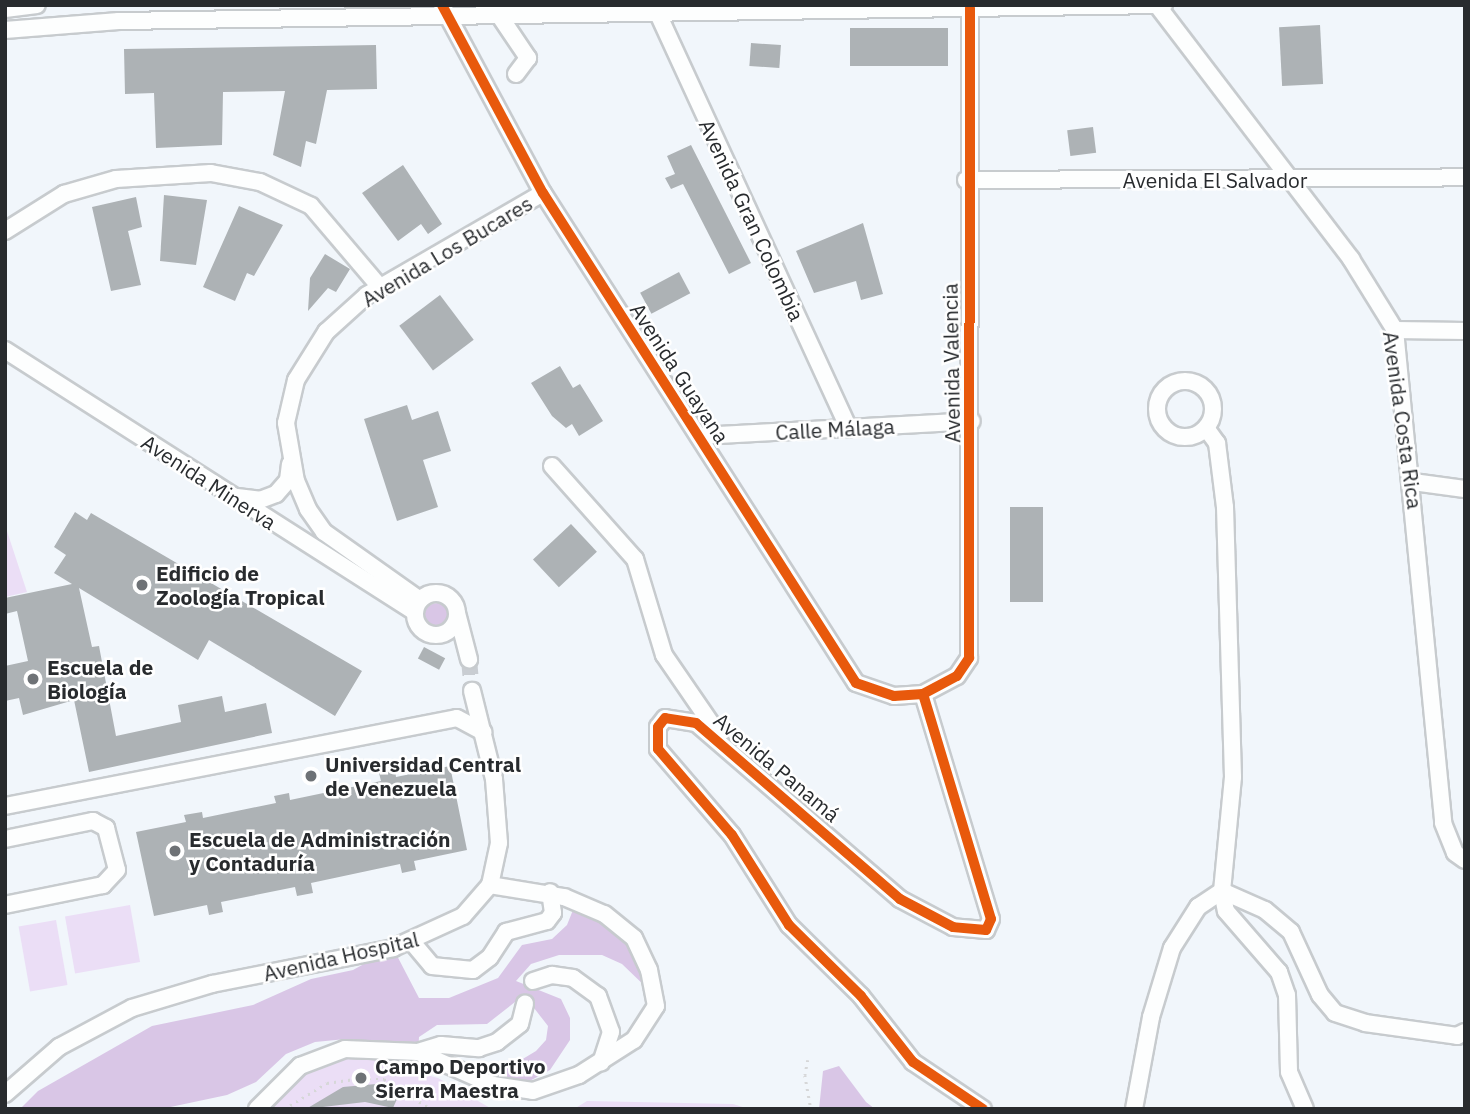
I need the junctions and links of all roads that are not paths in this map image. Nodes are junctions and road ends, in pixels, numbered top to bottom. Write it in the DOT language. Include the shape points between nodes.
graph roads {
  1 [pos="37,5"];
  2 [pos="1157,5"];
  3 [pos="1164,5"];
  4 [pos="970,8"];
  5 [pos="5,9"];
  6 [pos="655,9"];
  7 [pos="446,11"];
  8 [pos="499,15"];
  9 [pos="5,30"];
  10 [pos="516,74"];
  11 [pos="1465,177"];
  12 [pos="966,180"];
  13 [pos="1293,180"];
  14 [pos="543,193"];
  15 [pos="5,231"];
  16 [pos="380,287"];
  17 [pos="1395,330"];
  18 [pos="1465,331"];
  19 [pos="5,350"];
  20 [pos="972,421"];
  21 [pos="849,428"];
  22 [pos="1206,428"];
  23 [pos="699,436"];
  24 [pos="290,456"];
  25 [pos="552,466"];
  26 [pos="1413,482"];
  27 [pos="1465,489"];
  28 [pos="231,496"];
  29 [pos="417,606"];
  30 [pos="457,611"];
  31 [pos="433,635"];
  32 [pos="923,694"];
  33 [pos="457,718"];
  34 [pos="483,732"];
  35 [pos="722,740"];
  36 [pos="5,806"];
  37 [pos="5,839"];
  38 [pos="1465,860"];
  39 [pos="490,885"];
  40 [pos="1222,891"];
  41 [pos="550,892"];
  42 [pos="5,905"];
  43 [pos="412,942"];
  44 [pos="533,981"];
  45 [pos="525,1004"];
  46 [pos="1462,1037"];
  47 [pos="418,1052"];
  48 [pos="601,1062"];
  49 [pos="5,1094"];
  50 [pos="257,1109"];
  51 [pos="983,1109"];
  52 [pos="1134,1109"];
  53 [pos="1305,1109"];
  1 -- 5 [label="street"];
  2 -- 3 [label="street"];
  2 -- 4 [label="street"];
  2 -- 13 [label="street, Avenida Costa Rica"];
  4 -- 6 [label="street"];
  4 -- 12 [label="street, Avenida Valencia"];
  6 -- 8 [label="street"];
  6 -- 21 [label="street, Avenida Gran Colombia"];
  7 -- 8 [label="street"];
  7 -- 9 [label="street" via="119,21"];
  7 -- 14 [label="street, Avenida Guayana"];
  8 -- 10 [label="street" via="528,58"];
  11 -- 13 [label="street, Avenida El Salvador"];
  12 -- 13 [label="street, Avenida El Salvador"];
  12 -- 20 [label="street, Avenida Valencia"];
  13 -- 17 [label="street, Avenida Costa Rica"];
  14 -- 16 [label="street, Avenida Los Bucares"];
  14 -- 23 [label="street, Avenida Guayana"];
  15 -- 16 [label="street" via="64,194 116,179 211,173 260,182 311,206"];
  16 -- 24 [label="street, Avenida Los Bucares" via="309,354 290,401"];
  17 -- 18 [label="street"];
  17 -- 26 [label="street, Avenida Costa Rica"];
  19 -- 28 [label="street, Avenida Minerva"];
  20 -- 21 [label="street, Calle Málaga"];
  20 -- 32 [label="street, Avenida Valencia" via="969,658 957,676"];
  21 -- 23 [label="street, Calle Málaga"];
  22 -- 40 [label="street" via="1217,443 1225,507 1233,776"];
  23 -- 32 [label="street, Avenida Guayana" via="856,683 894,696"];
  24 -- 28 [label="street, Avenida Los Bucares" via="288,480 276,494 260,500"];
  24 -- 29 [label="street, Avenida Los Bucares" via="308,509 324,532"];
  25 -- 35 [label="street" via="635,559 664,655"];
  26 -- 27 [label="street"];
  26 -- 38 [label="street, Avenida Costa Rica" via="1443,823 1455,853"];
  28 -- 29 [label="street, Avenida Minerva"];
  29 -- 30 [label="street" via="444,594"];
  29 -- 31 [label="street" via="420,629"];
  30 -- 31 [label="street" via="451,629"];
  30 -- 31 [label="street" via="469,659 455,642"];
  32 -- 35 [label="street, Avenida Panamá" via="991,919 986,930 953,928 900,899"];
  33 -- 34 [label="street"];
  33 -- 34 [label="street" via="472,691"];
  33 -- 36 [label="street"];
  34 -- 39 [label="street" via="499,817"];
  35 -- 51 [label="street, Avenida Panamá" via="684,717 668,716 658,727 665,762 733,835 789,925 861,996 914,1062"];
  37 -- 42 [label="street" via="93,821 106,828 117,870 103,885"];
  39 -- 41 [label="street"];
  39 -- 43 [label="street, Avenida Hospital" via="463,916"];
  40 -- 46 [label="street" via="1265,911 1291,932 1320,995 1335,1013"];
  40 -- 52 [label="street" via="1198,907 1172,948 1151,1017"];
  40 -- 53 [label="street" via="1226,912 1279,972 1287,995 1289,1072"];
  41 -- 43 [label="street" via="553,914 547,921 506,932 489,957 473,970 432,966"];
  41 -- 48 [label="street" via="620,925 649,970 656,1006 650,1023"];
  43 -- 49 [label="street, Avenida Hospital" via="203,986 132,1008 60,1047"];
  44 -- 48 [label="street" via="552,975 573,978 598,996 611,1032"];
  45 -- 47 [label="street" via="520,1024 498,1042 479,1048 440,1045"];
  47 -- 48 [label="street" via="511,1091 557,1085"];
  47 -- 50 [label="street" via="370,1047 322,1056 286,1077"];
}
